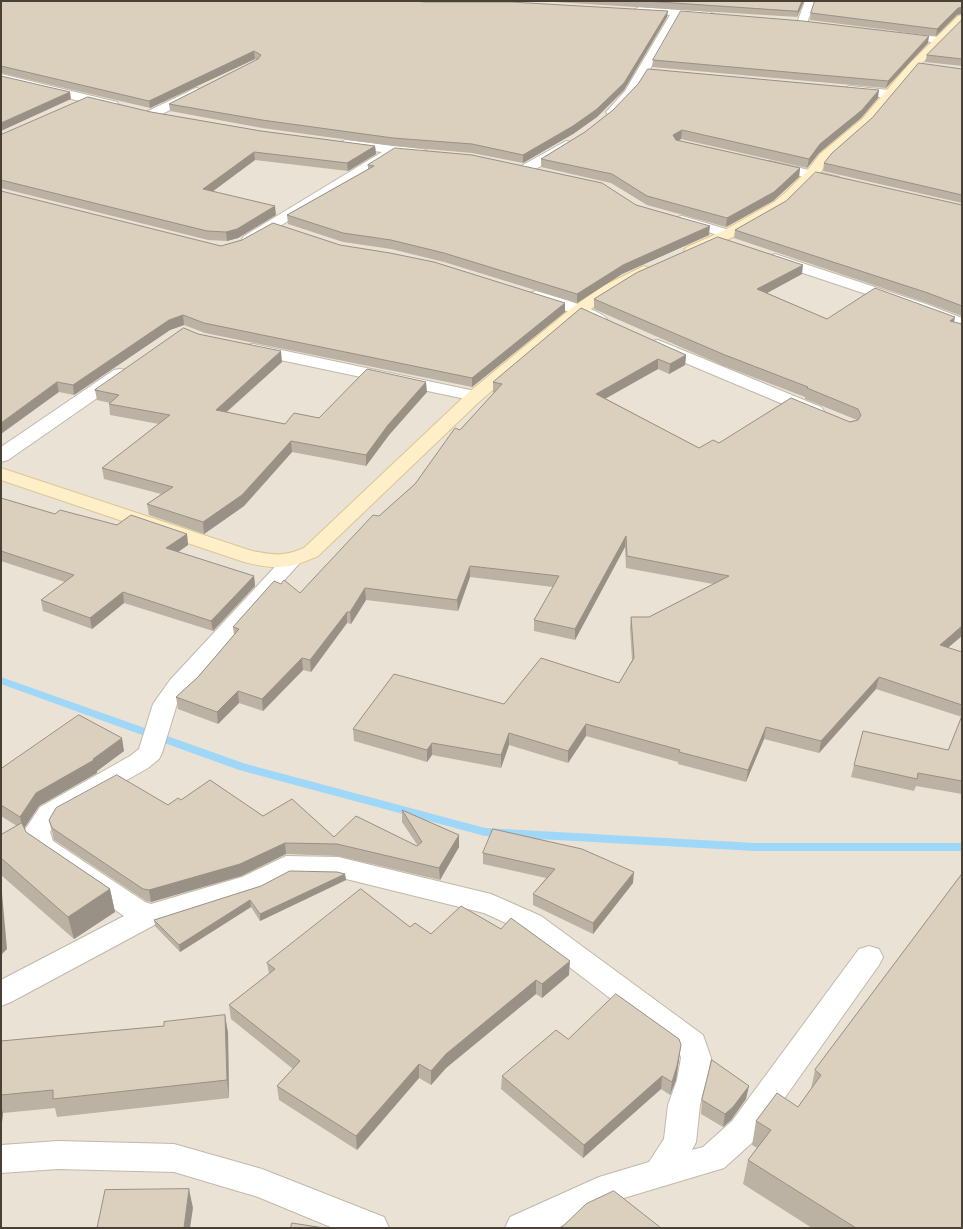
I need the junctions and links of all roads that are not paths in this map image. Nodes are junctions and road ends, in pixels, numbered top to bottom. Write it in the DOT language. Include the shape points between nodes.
graph roads {
  1 [pos="810,1"];
  2 [pos="631,10"];
  3 [pos="677,12"];
  4 [pos="723,16"];
  5 [pos="962,18"];
  6 [pos="802,23"];
  7 [pos="893,34"];
  8 [pos="938,40"];
  9 [pos="642,71"];
  10 [pos="658,73"];
  11 [pos="1,78"];
  12 [pos="206,87"];
  13 [pos="841,89"];
  14 [pos="889,94"];
  15 [pos="87,99"];
  16 [pos="124,108"];
  17 [pos="66,109"];
  18 [pos="138,111"];
  19 [pos="152,114"];
  20 [pos="176,118"];
  21 [pos="602,121"];
  22 [pos="579,138"];
  23 [pos="332,142"];
  24 [pos="393,151"];
  25 [pos="432,154"];
  26 [pos="758,162"];
  27 [pos="510,166"];
  28 [pos="526,169"];
  29 [pos="548,174"];
  30 [pos="811,175"];
  31 [pos="850,183"];
  32 [pos="670,217"];
  33 [pos="273,225"];
  34 [pos="288,230"];
  35 [pos="726,240"];
  36 [pos="238,244"];
  37 [pos="759,254"];
  38 [pos="679,256"];
  39 [pos="657,265"];
  40 [pos="521,291"];
  41 [pos="579,310"];
  42 [pos="962,324"];
  43 [pos="616,326"];
  44 [pos="645,339"];
  45 [pos="238,346"];
  46 [pos="132,366"];
  47 [pos="475,396"];
  48 [pos="827,416"];
  49 [pos="1,456"];
  50 [pos="1,474"];
  51 [pos="291,561"];
  52 [pos="151,914"];
  53 [pos="869,957"];
  54 [pos="1,994"];
  55 [pos="1,1159"];
  56 [pos="661,1172"];
  57 [pos="372,1228"];
  58 [pos="522,1228"];
  1 -- 6 [label="street"];
  2 -- 3 [label="street"];
  3 -- 4 [label="street"];
  3 -- 9 [label="street"];
  5 -- 8 [label="street"];
  7 -- 8 [label="street"];
  8 -- 14 [label="street" via="921,66"];
  9 -- 10 [label="street"];
  9 -- 21 [label="street" via="630,94"];
  11 -- 15 [label="street"];
  12 -- 19 [label="street"];
  13 -- 14 [label="street"];
  14 -- 30 [label="street" via="866,122 825,157"];
  15 -- 16 [label="street"];
  15 -- 17 [label="street"];
  18 -- 19 [label="street"];
  19 -- 20 [label="street"];
  22 -- 28 [label="street"];
  23 -- 24 [label="street"];
  24 -- 25 [label="street"];
  24 -- 33 [label="street"];
  26 -- 30 [label="street"];
  27 -- 28 [label="street"];
  28 -- 29 [label="street"];
  30 -- 31 [label="street"];
  30 -- 35 [label="street" via="778,205"];
  32 -- 35 [label="street"];
  33 -- 34 [label="street"];
  33 -- 36 [label="street"];
  35 -- 38 [label="street"];
  37 -- 42 [label="street" via="920,307"];
  39 -- 41 [label="street" via="609,289"];
  40 -- 41 [label="street"];
  41 -- 43 [label="street"];
  41 -- 47 [label="street"];
  44 -- 48 [label="street"];
  45 -- 47 [label="street"];
  46 -- 49 [label="street"];
  47 -- 51 [label="street" via="311,552"];
  50 -- 51 [label="street" via="248,557"];
  51 -- 52 [label="street" via="178,685 164,704 150,753 139,762 49,813 37,832 41,846 136,910"];
  52 -- 54 [label="street"];
  52 -- 56 [label="street" via="252,884 286,866 338,867 491,904 531,923 692,1044 696,1058 684,1105 680,1142"];
  53 -- 56 [label="street" via="743,1131 713,1158"];
  55 -- 57 [label="street" via="58,1155 174,1158 262,1184"];
  56 -- 58 [label="street" via="611,1187"];
}
